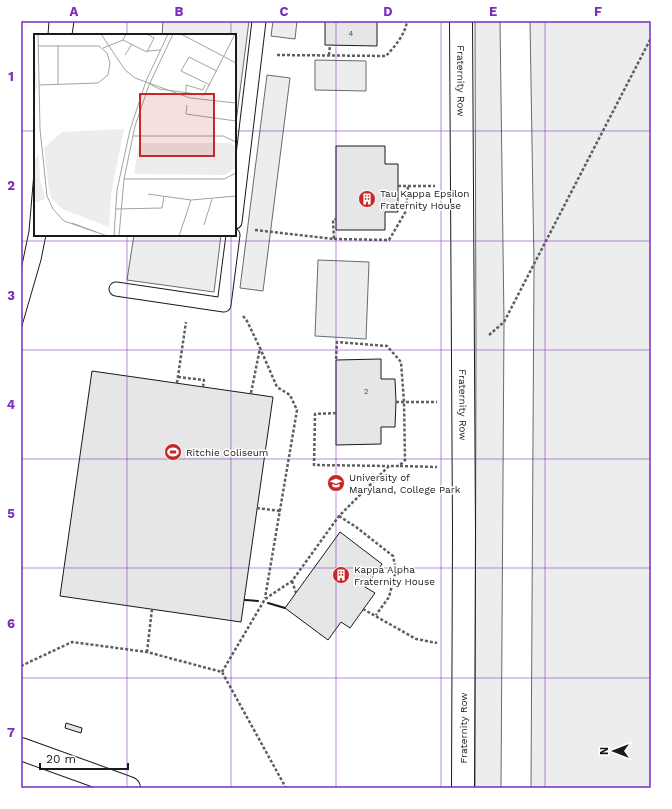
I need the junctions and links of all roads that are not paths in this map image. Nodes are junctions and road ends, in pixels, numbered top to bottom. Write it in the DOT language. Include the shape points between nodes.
graph roads {
  1 [pos="259,21"];
  2 [pos="461,21"];
  3 [pos="236,214"];
  4 [pos="233,236"];
  5 [pos="116,289"];
  6 [pos="21,749"];
  7 [pos="129,788"];
  8 [pos="463,788"];
  1 -- 3 [label="lane"];
  2 -- 8 [label="street, Fraternity Row"];
  4 -- 5 [label="lane" via="224,305"];
  6 -- 7 [label="street"];
}
